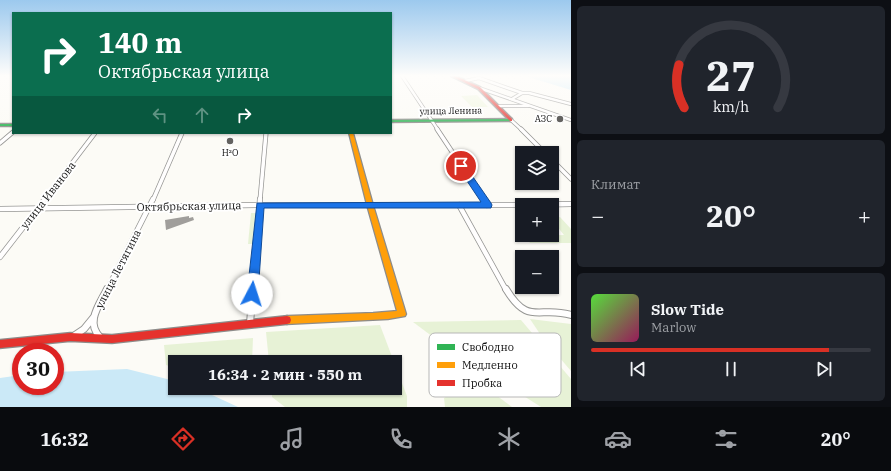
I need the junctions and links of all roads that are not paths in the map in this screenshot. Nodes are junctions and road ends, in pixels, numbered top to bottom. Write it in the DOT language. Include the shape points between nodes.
graph roads {
  1 [pos="415,95"];
  2 [pos="486,95"];
  3 [pos="500,95"];
  4 [pos="519,95"];
  5 [pos="537,95"];
  6 [pos="512,99"];
  7 [pos="571,104"];
  8 [pos="499,106"];
  9 [pos="532,106"];
  10 [pos="431,120"];
  11 [pos="511,120"];
  12 [pos="571,120"];
  13 [pos="392,121"];
  14 [pos="0,125"];
  15 [pos="12,125"];
  16 [pos="12,133"];
  17 [pos="94,134"];
  18 [pos="182,134"];
  19 [pos="266,134"];
  20 [pos="351,134"];
  21 [pos="0,143"];
  22 [pos="538,146"];
  23 [pos="559,167"];
  24 [pos="571,179"];
  25 [pos="559,204"];
  26 [pos="571,204"];
  27 [pos="260,205"];
  28 [pos="370,205"];
  29 [pos="458,205"];
  30 [pos="488,205"];
  31 [pos="515,205"];
  32 [pos="150,207"];
  33 [pos="37,209"];
  34 [pos="0,210"];
  35 [pos="0,257"];
  36 [pos="571,315"];
  37 [pos="93,317"];
  38 [pos="250,323"];
  39 [pos="101,337"];
  40 [pos="69,338"];
  41 [pos="0,344"];
  1 -- 10 [label="street"];
  2 -- 8 [label="street"];
  3 -- 6 [label="street"];
  4 -- 6 [label="street"];
  5 -- 7 [label="street"];
  6 -- 9 [label="street"];
  8 -- 9 [label="street"];
  8 -- 11 [label="street"];
  9 -- 12 [label="street"];
  10 -- 11 [label="street, улица Ленина"];
  10 -- 13 [label="street, улица Ленина"];
  10 -- 30 [label="street"];
  11 -- 22 [label="street"];
  14 -- 15 [label="street"];
  16 -- 21 [label="street"];
  17 -- 33 [label="street, улица Иванова"];
  18 -- 32 [label="street, улица Летягина"];
  19 -- 27 [label="street"];
  20 -- 28 [label="street"];
  23 -- 24 [label="street"];
  25 -- 26 [label="street"];
  27 -- 28 [label="street, Октябрьская улица"];
  27 -- 32 [label="street, Октябрьская улица"];
  27 -- 38 [label="street"];
  28 -- 29 [label="street, Октябрьская улица"];
  28 -- 38 [label="street" via="402,314"];
  29 -- 30 [label="street, Октябрьская улица"];
  29 -- 36 [label="street" via="514,304 524,311 564,312"];
  30 -- 31 [label="street, Октябрьская улица"];
  32 -- 33 [label="street, Октябрьская улица"];
  32 -- 37 [label="street, улица Летягина"];
  33 -- 34 [label="street, Октябрьская улица"];
  33 -- 35 [label="street, улица Иванова"];
  37 -- 39 [label="street, улица Летягина" via="95,332"];
  37 -- 40 [label="street, улица Летягина" via="84,329"];
  38 -- 39 [label="street" via="112,339"];
  39 -- 40 [label="street"];
  40 -- 41 [label="street"];
}
